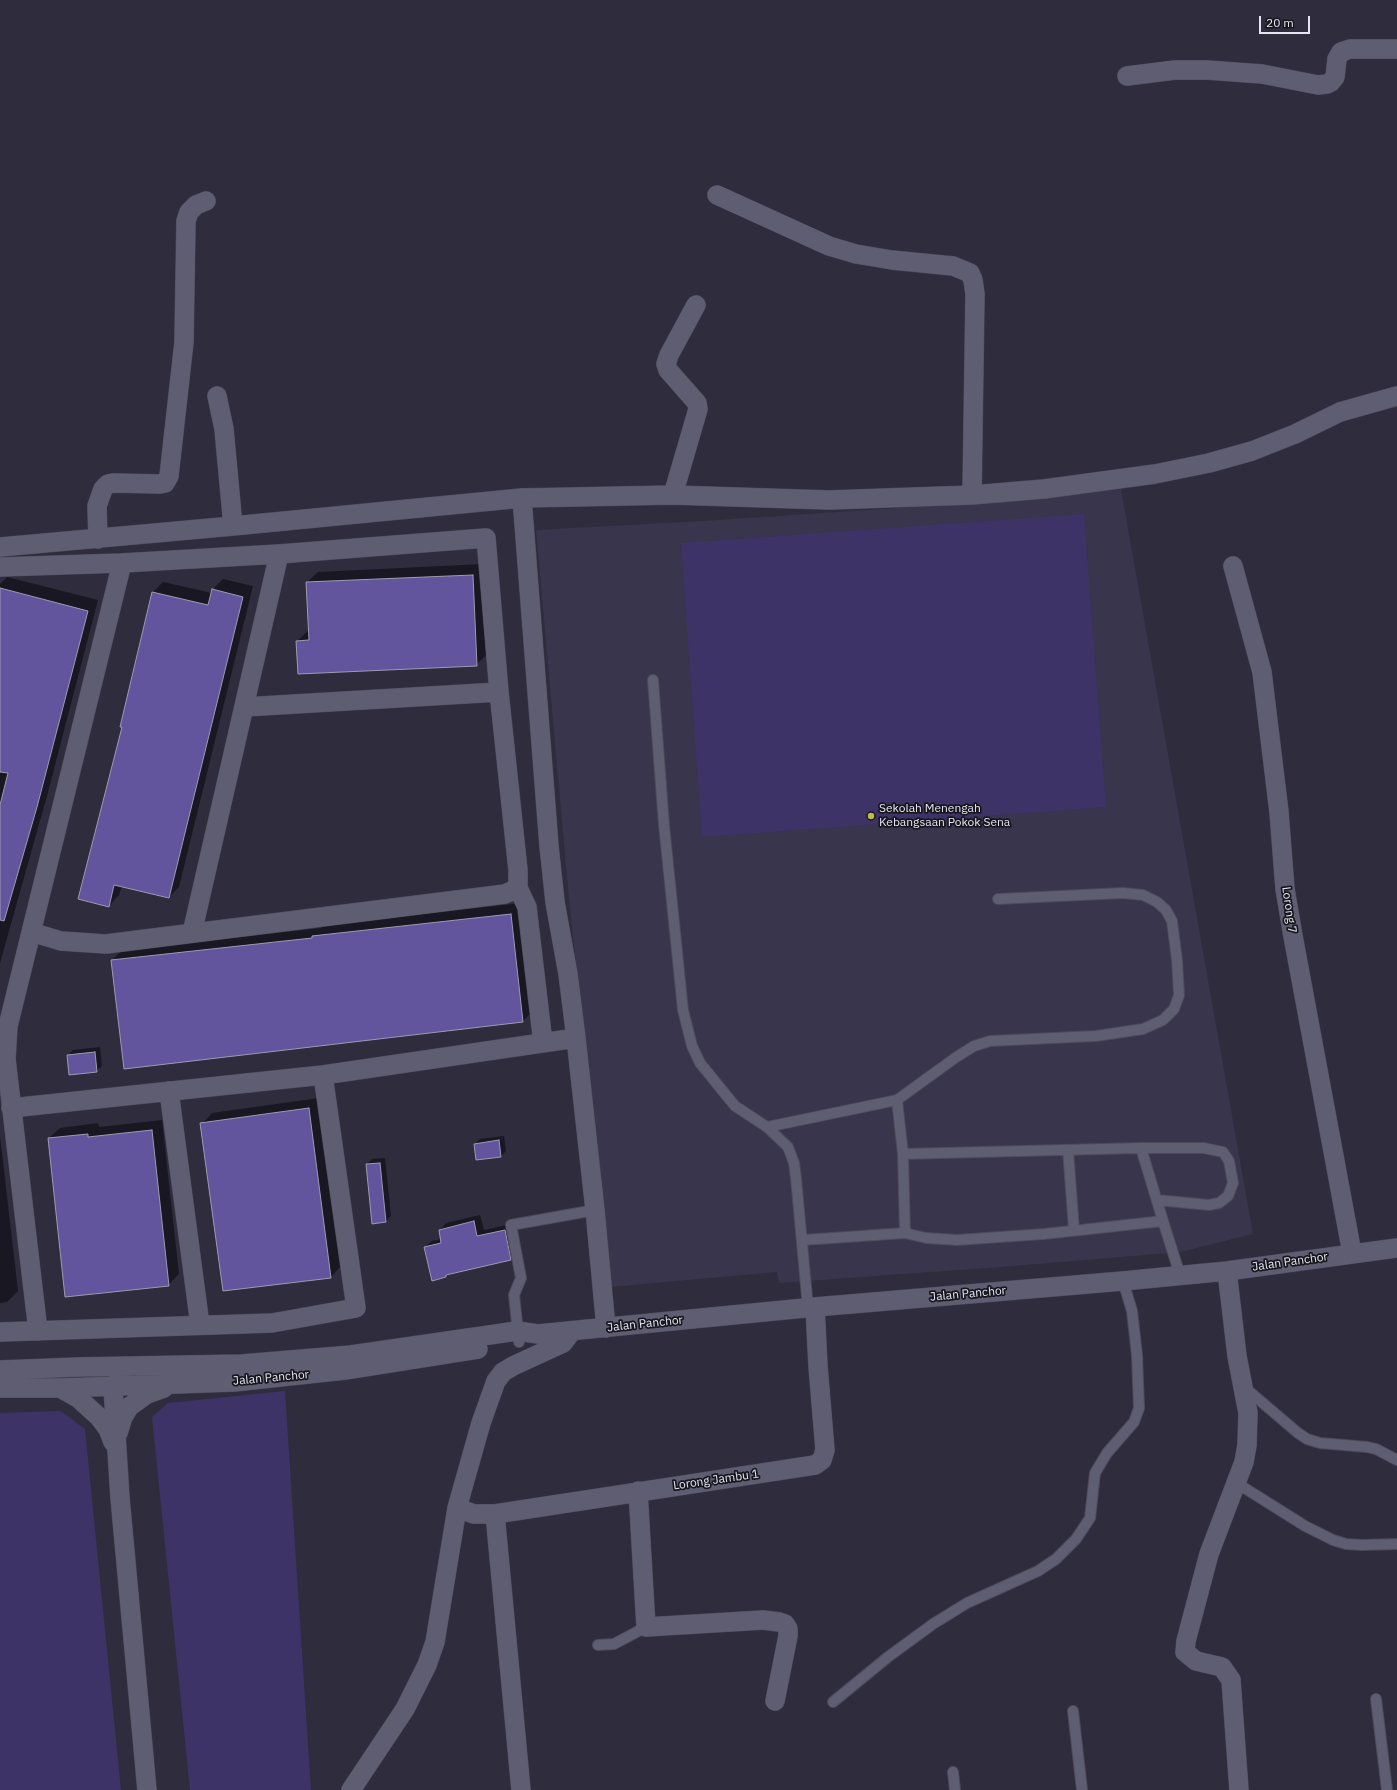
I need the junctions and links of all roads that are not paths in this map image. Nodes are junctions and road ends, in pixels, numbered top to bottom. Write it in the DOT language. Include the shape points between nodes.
graph roads {
  1 [pos="1397,49"];
  2 [pos="1127,76"];
  3 [pos="717,195"];
  4 [pos="206,200"];
  5 [pos="696,304"];
  6 [pos="217,396"];
  7 [pos="1397,396"];
  8 [pos="673,495"];
  9 [pos="972,495"];
  10 [pos="522,498"];
  11 [pos="233,526"];
  12 [pos="98,539"];
  13 [pos="0,547"];
  14 [pos="279,554"];
  15 [pos="122,563"];
  16 [pos="1234,566"];
  17 [pos="0,567"];
  18 [pos="653,680"];
  19 [pos="499,692"];
  20 [pos="244,707"];
  21 [pos="518,888"];
  22 [pos="998,899"];
  23 [pos="31,932"];
  24 [pos="192,933"];
  25 [pos="576,1038"];
  26 [pos="543,1043"];
  27 [pos="323,1075"];
  28 [pos="169,1091"];
  29 [pos="897,1100"];
  30 [pos="11,1108"];
  31 [pos="767,1127"];
  32 [pos="1141,1148"];
  33 [pos="1068,1150"];
  34 [pos="903,1154"];
  35 [pos="1157,1200"];
  36 [pos="595,1210"];
  37 [pos="1163,1221"];
  38 [pos="1074,1230"];
  39 [pos="905,1233"];
  40 [pos="802,1240"];
  41 [pos="1397,1248"];
  42 [pos="1352,1253"];
  43 [pos="1227,1271"];
  44 [pos="1180,1275"];
  45 [pos="1123,1281"];
  46 [pos="812,1307"];
  47 [pos="200,1325"];
  48 [pos="606,1328"];
  49 [pos="38,1331"];
  50 [pos="572,1331"];
  51 [pos="0,1332"];
  52 [pos="518,1336"];
  53 [pos="143,1366"];
  54 [pos="78,1367"];
  55 [pos="0,1370"];
  56 [pos="175,1384"];
  57 [pos="113,1386"];
  58 [pos="1243,1386"];
  59 [pos="0,1388"];
  60 [pos="60,1388"];
  61 [pos="116,1437"];
  62 [pos="118,1457"];
  63 [pos="1397,1460"];
  64 [pos="1235,1482"];
  65 [pos="638,1492"];
  66 [pos="457,1508"];
  67 [pos="495,1514"];
  68 [pos="1397,1544"];
  69 [pos="646,1627"];
  70 [pos="598,1645"];
  71 [pos="1376,1699"];
  72 [pos="775,1701"];
  73 [pos="833,1702"];
  74 [pos="1073,1712"];
  75 [pos="953,1772"];
  76 [pos="147,1790"];
  77 [pos="351,1790"];
  78 [pos="521,1790"];
  79 [pos="955,1790"];
  80 [pos="1082,1790"];
  81 [pos="1239,1790"];
  82 [pos="1388,1790"];
  1 -- 2 [label="street" via="1350,49 1341,52 1337,59 1335,77 1327,84 1318,85 1262,74 1207,70 1175,70"];
  3 -- 9 [label="street" via="829,246 892,260 953,266 970,273 975,294"];
  4 -- 12 [label="street" via="189,212 186,221 184,342 169,476 165,483 160,484 108,484 103,489 97,506"];
  5 -- 8 [label="street" via="666,364 668,370 697,403 698,409"];
  6 -- 11 [label="street" via="224,429"];
  7 -- 9 [label="street" via="1340,412 1252,451 1209,463 1156,474 1044,489"];
  8 -- 9 [label="street" via="829,500"];
  8 -- 10 [label="street"];
  10 -- 11 [label="street"];
  10 -- 25 [label="street" via="549,846"];
  11 -- 12 [label="street"];
  12 -- 13 [label="street"];
  14 -- 15 [label="street"];
  14 -- 19 [label="street" via="486,538"];
  14 -- 20 [label="street"];
  15 -- 17 [label="street"];
  15 -- 23 [label="street"];
  16 -- 42 [label="street, Lorong 7" via="1262,672 1279,812 1285,889"];
  18 -- 31 [label="lane" via="664,825 686,1024 700,1063 735,1106"];
  19 -- 20 [label="street"];
  19 -- 21 [label="street"];
  20 -- 24 [label="street"];
  21 -- 24 [label="street" via="505,894"];
  21 -- 26 [label="street" via="527,907"];
  22 -- 29 [label="lane" via="1123,893 1143,895 1157,902 1166,910 1172,921 1179,995 1174,1009 1163,1020 1143,1029 1096,1036 1009,1039 974,1046"];
  23 -- 24 [label="street" via="61,941 106,944"];
  23 -- 30 [label="street" via="8,1026 6,1060"];
  25 -- 26 [label="street"];
  25 -- 36 [label="street"];
  26 -- 27 [label="street"];
  27 -- 28 [label="street"];
  27 -- 47 [label="street" via="356,1308 272,1323"];
  28 -- 30 [label="street"];
  28 -- 47 [label="street"];
  29 -- 31 [label="lane"];
  29 -- 34 [label="lane"];
  30 -- 49 [label="street"];
  31 -- 40 [label="lane" via="788,1147 794,1162"];
  32 -- 33 [label="lane"];
  32 -- 35 [label="lane"];
  32 -- 35 [label="lane" via="1211,1149 1223,1152 1229,1161 1233,1183 1228,1196 1219,1203 1209,1205"];
  33 -- 34 [label="lane"];
  33 -- 38 [label="lane"];
  34 -- 39 [label="lane"];
  35 -- 37 [label="lane"];
  36 -- 48 [label="street"];
  36 -- 52 [label="lane" via="511,1225 521,1278 514,1295"];
  37 -- 38 [label="lane"];
  37 -- 44 [label="lane"];
  38 -- 39 [label="lane" via="957,1240 926,1238"];
  39 -- 40 [label="lane"];
  40 -- 46 [label="lane"];
  41 -- 42 [label="street, Jalan Panchor"];
  42 -- 43 [label="street, Jalan Panchor"];
  43 -- 44 [label="street, Jalan Panchor"];
  43 -- 58 [label="street"];
  44 -- 45 [label="street, Jalan Panchor"];
  45 -- 46 [label="street, Jalan Panchor"];
  45 -- 73 [label="lane" via="1132,1310 1139,1408 1134,1422 1107,1453 1095,1473 1090,1518 1076,1539 1056,1559 1038,1571 967,1603 933,1624"];
  46 -- 48 [label="street, Jalan Panchor"];
  46 -- 65 [label="street, Lorong Jambu 1" via="825,1450 822,1460 815,1465 800,1468"];
  47 -- 49 [label="street"];
  48 -- 50 [label="street, Jalan Panchor"];
  49 -- 51 [label="street"];
  50 -- 52 [label="street, Jalan Panchor"];
  50 -- 66 [label="street" via="563,1343 513,1366 503,1372 496,1381 481,1423"];
  52 -- 53 [label="street, Jalan Panchor" via="351,1355 242,1364"];
  52 -- 56 [label="street, Jalan Panchor" via="345,1370 234,1382"];
  53 -- 54 [label="street, Jalan Panchor"];
  53 -- 57 [label="street" via="126,1374"];
  54 -- 55 [label="street, Jalan Panchor"];
  54 -- 57 [label="street"];
  56 -- 57 [label="street, Jalan Panchor"];
  56 -- 61 [label="street" via="147,1394 130,1407 122,1417"];
  57 -- 60 [label="street, Jalan Panchor"];
  57 -- 61 [label="street"];
  58 -- 63 [label="lane" via="1307,1439 1320,1443 1376,1449"];
  58 -- 64 [label="street" via="1248,1413 1248,1445"];
  59 -- 60 [label="street, Jalan Panchor"];
  60 -- 62 [label="street" via="78,1398 99,1416 108,1428"];
  61 -- 62 [label="street"];
  62 -- 76 [label="street"];
  64 -- 68 [label="lane" via="1305,1526 1333,1540 1346,1544"];
  64 -- 81 [label="street" via="1210,1554 1185,1652 1196,1660 1222,1668 1231,1680"];
  65 -- 67 [label="street, Lorong Jambu 1"];
  65 -- 69 [label="street"];
  66 -- 67 [label="street, Lorong Jambu 1" via="474,1514"];
  66 -- 77 [label="street" via="435,1642 427,1665 405,1709"];
  67 -- 78 [label="street"];
  69 -- 70 [label="lane" via="614,1644"];
  69 -- 72 [label="street" via="763,1620 785,1624 788,1636"];
  71 -- 82 [label="lane"];
  74 -- 80 [label="lane"];
  75 -- 79 [label="lane"];
}
